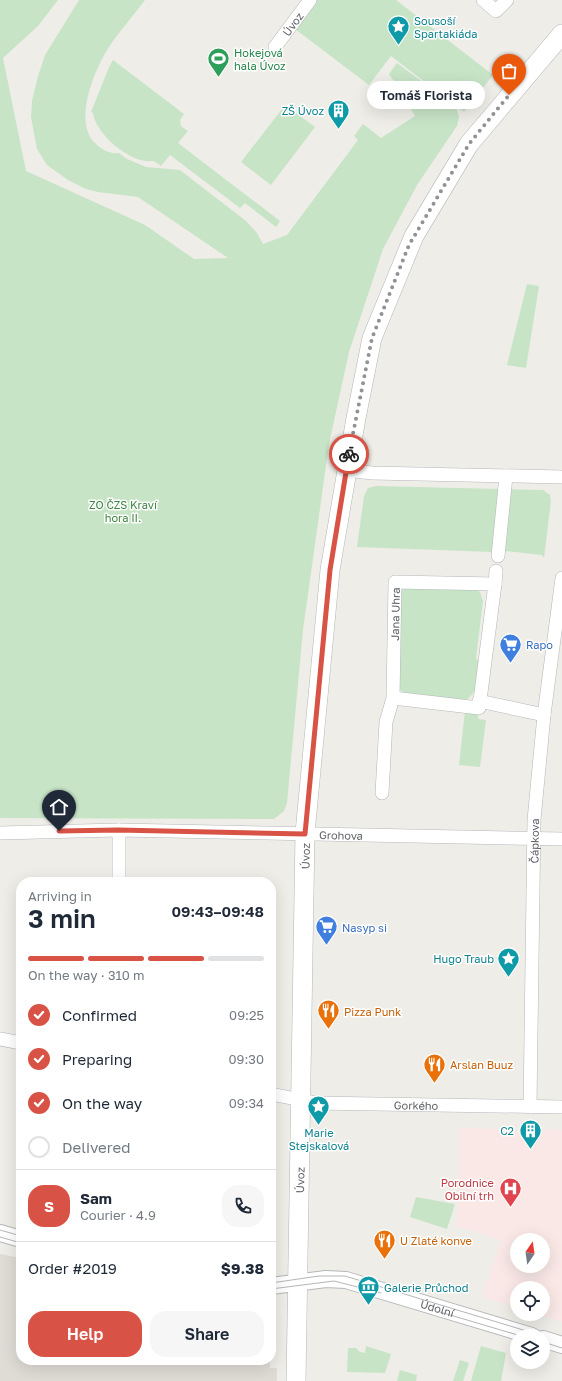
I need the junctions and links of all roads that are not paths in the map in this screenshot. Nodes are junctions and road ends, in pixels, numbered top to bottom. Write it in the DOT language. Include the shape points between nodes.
graph roads {
  1 [pos="310,0"];
  2 [pos="483,0"];
  3 [pos="507,0"];
  4 [pos="562,34"];
  5 [pos="275,47"];
  6 [pos="346,470"];
  7 [pos="506,476"];
  8 [pos="562,477"];
  9 [pos="498,556"];
  10 [pos="496,571"];
  11 [pos="562,578"];
  12 [pos="495,584"];
  13 [pos="393,698"];
  14 [pos="479,701"];
  15 [pos="544,715"];
  16 [pos="382,793"];
  17 [pos="118,830"];
  18 [pos="0,832"];
  19 [pos="305,834"];
  20 [pos="534,839"];
  21 [pos="562,840"];
  22 [pos="118,877"];
  23 [pos="0,1038"];
  24 [pos="16,1042"];
  25 [pos="276,1095"];
  26 [pos="300,1100"];
  27 [pos="530,1107"];
  28 [pos="562,1107"];
  29 [pos="0,1233"];
  30 [pos="16,1238"];
  31 [pos="298,1282"];
  32 [pos="276,1285"];
  33 [pos="510,1329"];
  34 [pos="550,1341"];
  35 [pos="562,1345"];
  36 [pos="296,1381"];
  1 -- 5 [label="street, Úvoz"];
  2 -- 3 [label="street" via="496,11"];
  4 -- 6 [label="main road, Úvoz" via="469,144 409,245 372,338"];
  6 -- 7 [label="street" via="372,473"];
  6 -- 19 [label="main road, Úvoz" via="330,570"];
  7 -- 8 [label="street"];
  7 -- 9 [label="street"];
  10 -- 12 [label="street"];
  11 -- 15 [label="street, Čápkova"];
  12 -- 13 [label="street, Jana Uhra" via="395,582"];
  12 -- 14 [label="street"];
  13 -- 14 [label="street" via="479,708"];
  13 -- 16 [label="street, Jana Uhra" via="386,722"];
  14 -- 15 [label="street"];
  15 -- 20 [label="street, Čápkova"];
  17 -- 18 [label="street, Grohova"];
  17 -- 19 [label="street, Grohova"];
  17 -- 22 [label="street"];
  19 -- 20 [label="street, Grohova"];
  19 -- 26 [label="main road, Úvoz"];
  20 -- 21 [label="street, Grohova"];
  20 -- 27 [label="street, Čápkova"];
  23 -- 24 [label="street"];
  25 -- 26 [label="street, Gorkého"];
  26 -- 27 [label="street, Gorkého" via="316,1103"];
  26 -- 31 [label="main road, Úvoz"];
  27 -- 28 [label="street, Gorkého"];
  29 -- 30 [label="street"];
  31 -- 32 [label="street, Údolní"];
  31 -- 33 [label="street, Údolní" via="346,1280"];
  31 -- 36 [label="main road, Úvoz"];
  34 -- 35 [label="street"];
}
